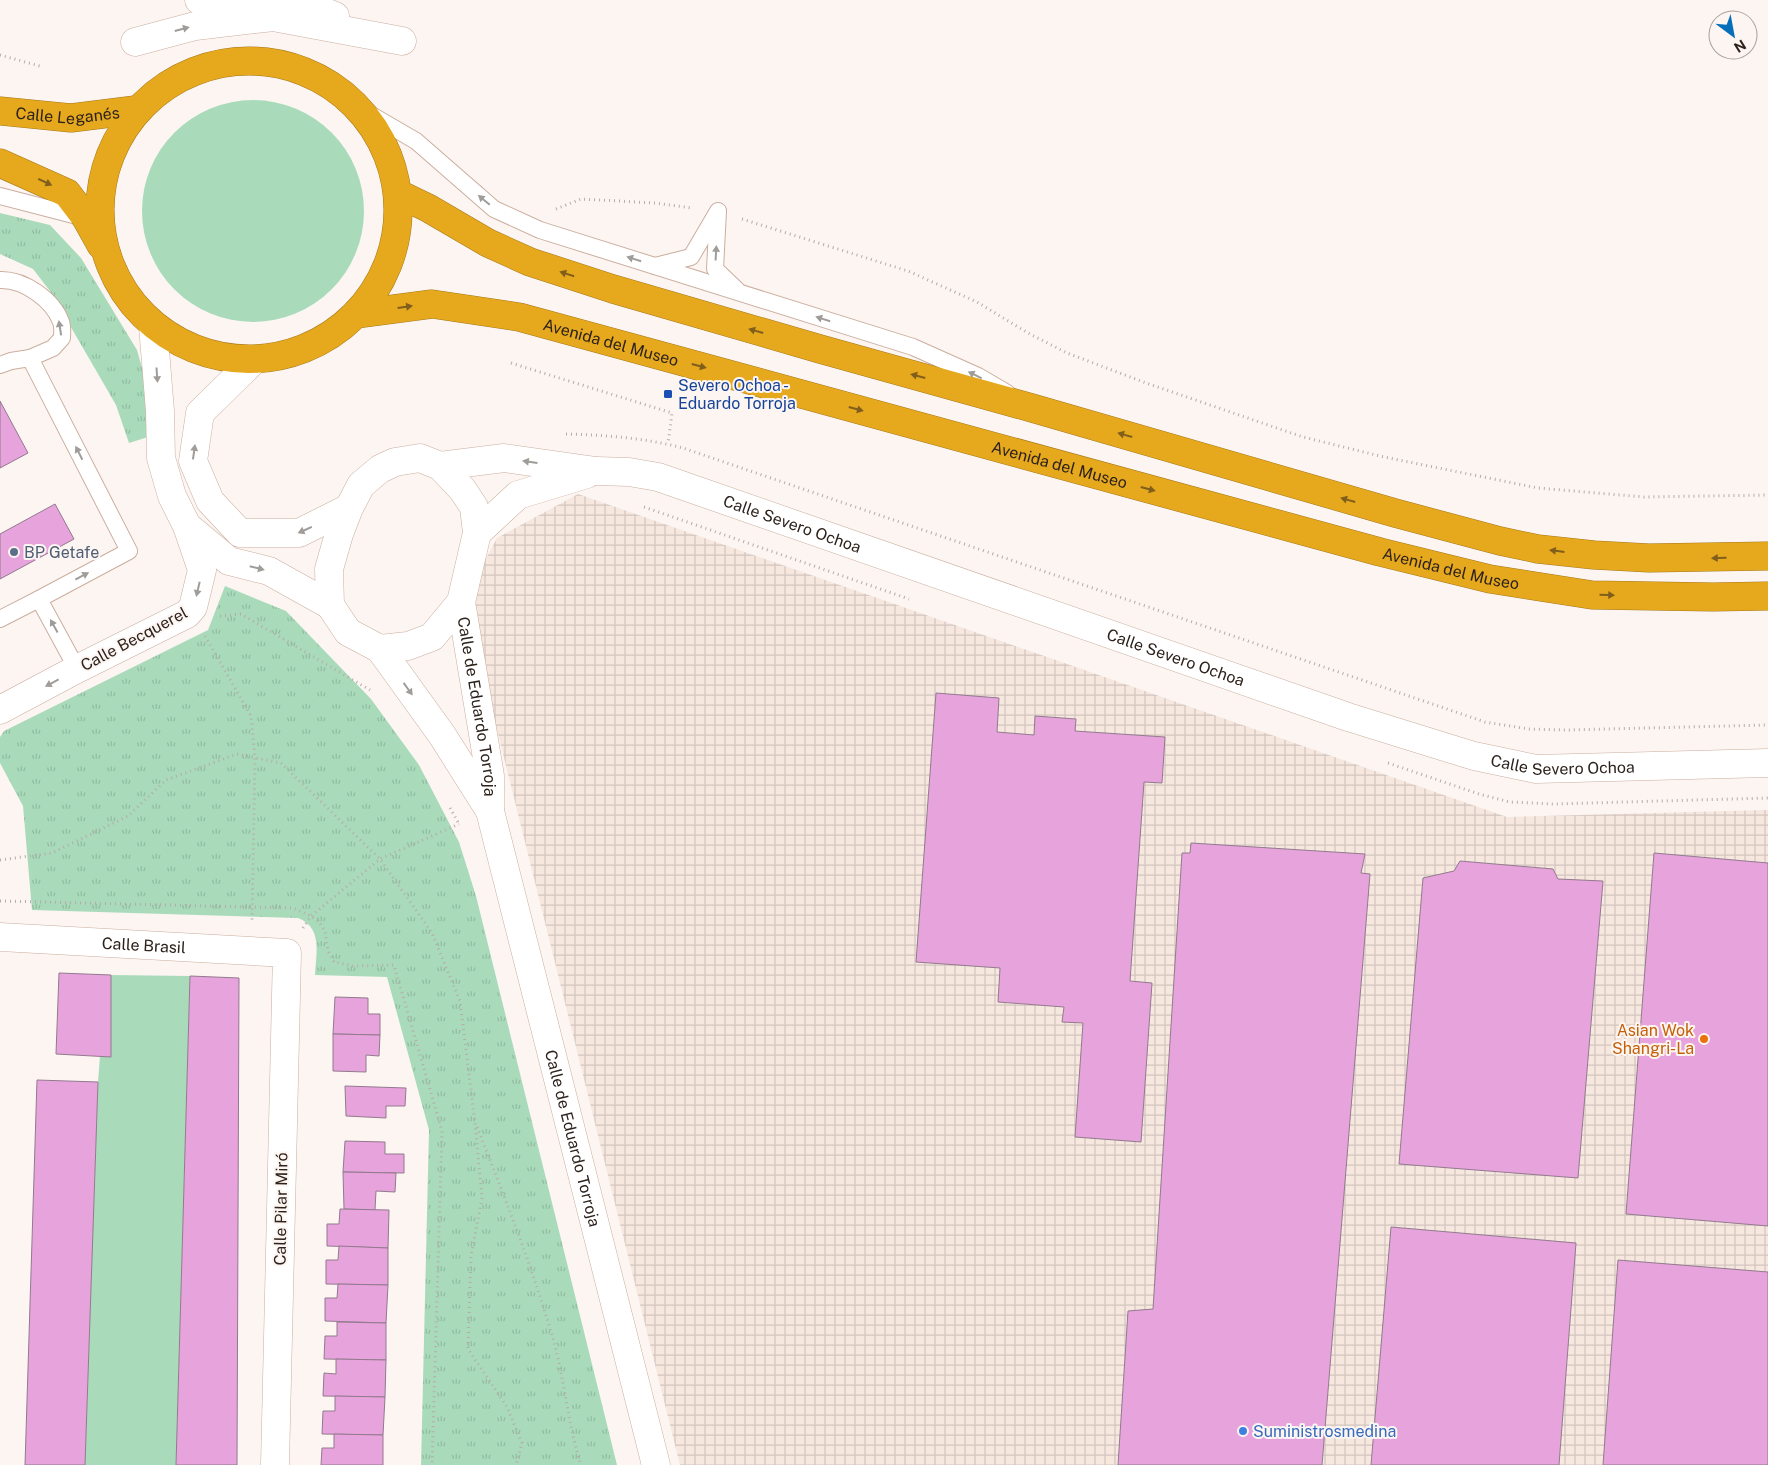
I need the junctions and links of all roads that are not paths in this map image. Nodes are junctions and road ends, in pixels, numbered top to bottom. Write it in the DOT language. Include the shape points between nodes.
graph roads {
  1 [pos="199,0"];
  2 [pos="135,42"];
  3 [pos="361,108"];
  4 [pos="135,110"];
  5 [pos="0,111"];
  6 [pos="0,163"];
  7 [pos="399,194"];
  8 [pos="0,196"];
  9 [pos="86,218"];
  10 [pos="105,252"];
  11 [pos="655,266"];
  12 [pos="0,280"];
  13 [pos="738,292"];
  14 [pos="356,314"];
  15 [pos="153,326"];
  16 [pos="30,358"];
  17 [pos="254,360"];
  18 [pos="0,365"];
  19 [pos="1032,408"];
  20 [pos="440,466"];
  21 [pos="596,471"];
  22 [pos="349,508"];
  23 [pos="187,526"];
  24 [pos="477,533"];
  25 [pos="1768,556"];
  26 [pos="1768,596"];
  27 [pos="39,598"];
  28 [pos="461,602"];
  29 [pos="330,605"];
  30 [pos="0,619"];
  31 [pos="380,649"];
  32 [pos="77,669"];
  33 [pos="0,710"];
  34 [pos="1768,763"];
  35 [pos="490,811"];
  36 [pos="0,937"];
  37 [pos="287,953"];
  38 [pos="275,1465"];
  39 [pos="656,1465"];
  2 -- 1 [label="street, one-way" via="195,26 273,17 402,41 299,2"];
  3 -- 4 [label="highway" via="332,84 290,67 249,63 206,70 169,85"];
  3 -- 7 [label="highway" via="387,148"];
  11 -- 3 [label="lane, one-way" via="540,230 494,209 416,142"];
  4 -- 5 [label="highway, Calle Leganés" via="71,118"];
  4 -- 10 [label="highway" via="111,147 98,189"];
  6 -- 9 [label="highway, one-way" via="67,193"];
  7 -- 14 [label="highway" via="394,246 382,278"];
  19 -- 7 [label="highway, one-way" via="612,289 530,262"];
  8 -- 9 [label="lane"];
  9 -- 10 [label="highway"];
  10 -- 15 [label="highway" via="126,298"];
  11 -- 13 [label="lane"];
  13 -- 11 [label="lane, one-way" via="715,269 718,211 691,257"];
  16 -- 12 [label="lane, one-way" via="52,348 62,338 61,323 48,302 29,287"];
  19 -- 13 [label="lane, one-way" via="978,376 913,347"];
  14 -- 17 [label="highway" via="326,338 292,353"];
  14 -- 26 [label="highway, Avenida del Museo, one-way" via="432,304 519,317 1380,552 1490,579 1592,595"];
  15 -- 17 [label="highway" via="183,346 218,357"];
  15 -- 23 [label="street, Calle Becquerel, one-way" via="161,458 172,496"];
  16 -- 18 [label="lane"];
  27 -- 16 [label="lane, one-way" via="129,551"];
  22 -- 17 [label="street, one-way" via="299,533 240,533 210,501 193,461 200,413"];
  25 -- 19 [label="highway, one-way" via="1631,557 1557,551 1510,543"];
  21 -- 20 [label="street, Calle Severo Ochoa, one-way" via="504,458"];
  20 -- 22 [label="street" via="420,458 395,462 380,469 361,485"];
  20 -- 24 [label="street" via="474,507"];
  21 -- 24 [label="street, Calle Severo Ochoa" via="518,495"];
  21 -- 34 [label="street, Calle Severo Ochoa" via="658,477 1348,717 1474,756 1536,770"];
  22 -- 29 [label="street" via="329,569"];
  23 -- 29 [label="street, Calle Becquerel, one-way" via="229,561 269,571"];
  23 -- 32 [label="street, Calle Becquerel, one-way" via="202,570 190,611"];
  24 -- 28 [label="street"];
  27 -- 30 [label="lane"];
  32 -- 27 [label="lane, one-way"];
  28 -- 31 [label="street" via="432,637 408,646"];
  28 -- 35 [label="street, Calle de Eduardo Torroja" via="490,776"];
  29 -- 31 [label="street" via="348,632"];
  31 -- 35 [label="street, Calle de Eduardo Torroja, one-way" via="442,735"];
  32 -- 33 [label="street, Calle Becquerel, one-way"];
  35 -- 39 [label="street, Calle de Eduardo Torroja"];
  36 -- 37 [label="street, Calle Brasil"];
  37 -- 38 [label="street, Calle Pilar Miró"];
}
